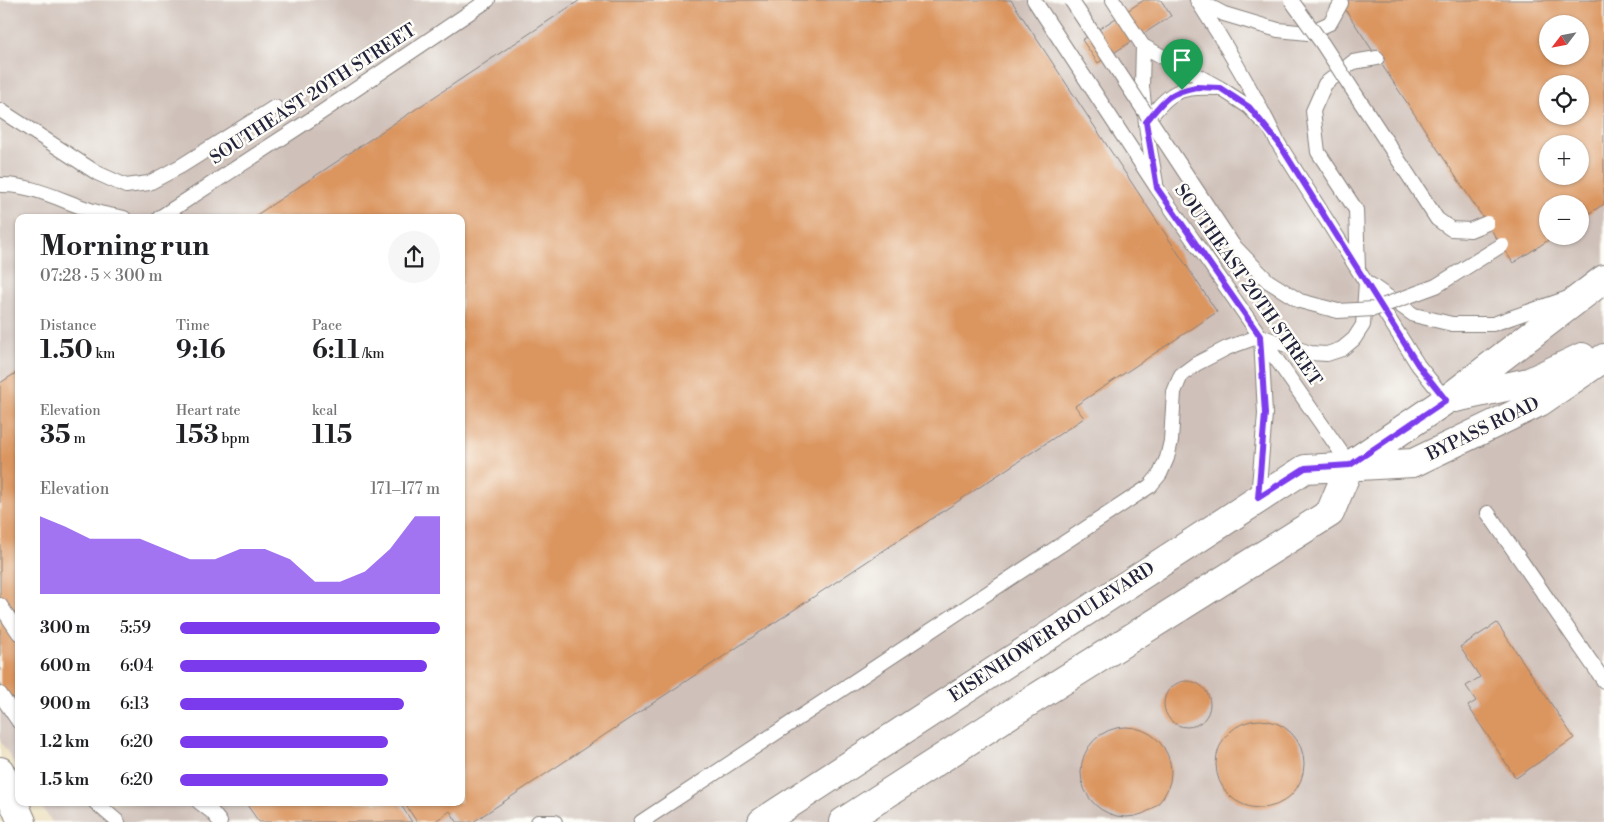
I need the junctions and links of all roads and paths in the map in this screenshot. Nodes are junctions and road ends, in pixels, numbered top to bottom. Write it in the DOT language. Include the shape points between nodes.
graph roads {
  1 [pos="488,0"];
  2 [pos="1034,0"];
  3 [pos="1071,0"];
  4 [pos="1113,0"];
  5 [pos="1197,0"];
  6 [pos="1291,0"];
  7 [pos="1341,3"];
  8 [pos="1143,46"];
  9 [pos="1377,58"];
  10 [pos="1220,88"];
  11 [pos="275,107"];
  12 [pos="0,110"];
  13 [pos="1146,122"];
  14 [pos="1278,142"];
  15 [pos="0,185"];
  16 [pos="1157,188"];
  17 [pos="106,214"];
  18 [pos="164,214"];
  19 [pos="1487,223"];
  20 [pos="1502,245"];
  21 [pos="1358,268"];
  22 [pos="1366,282"];
  23 [pos="1597,285"];
  24 [pos="1260,336"];
  25 [pos="1604,348"];
  26 [pos="1604,358"];
  27 [pos="1446,400"];
  28 [pos="1350,465"];
  29 [pos="1258,498"];
  30 [pos="1488,513"];
  31 [pos="0,605"];
  32 [pos="15,627"];
  33 [pos="1604,681"];
  34 [pos="0,694"];
  35 [pos="15,716"];
  36 [pos="0,771"];
  37 [pos="15,806"];
  38 [pos="15,806"];
  39 [pos="100,806"];
  40 [pos="204,806"];
  41 [pos="22,822"];
  42 [pos="118,822"];
  43 [pos="220,822"];
  44 [pos="538,822"];
  45 [pos="555,822"];
  46 [pos="641,822"];
  47 [pos="762,822"];
  48 [pos="843,822"];
  1 -- 18 [label="lane, SOUTHEAST 20TH STREET"];
  2 -- 16 [label="lane, SOUTHEAST 20TH STREET"];
  3 -- 20 [label="lane, bridge" via="1233,245 1268,281 1300,301 1338,311 1374,309 1436,286"];
  4 -- 8 [label="lane"];
  5 -- 7 [label="lane" via="1224,14 1278,30 1308,33 1330,23"];
  5 -- 14 [label="lane"];
  6 -- 19 [label="lane, bridge" via="1437,219 1451,229 1470,230"];
  8 -- 10 [label="lane"];
  8 -- 13 [label="lane" via="1142,86"];
  9 -- 21 [label="lane" via="1353,62 1326,84 1313,111 1318,152 1356,210"];
  10 -- 13 [label="lane" via="1196,87 1168,96"];
  10 -- 14 [label="lane" via="1249,107"];
  11 -- 12 [label="lane" via="181,166 148,183 126,186 97,173"];
  13 -- 16 [label="lane"];
  14 -- 21 [label="lane"];
  15 -- 17 [label="lane" via="50,194"];
  16 -- 24 [label="lane, SOUTHEAST 20TH STREET"];
  21 -- 22 [label="lane"];
  22 -- 23 [label="lane" via="1414,316 1452,324 1493,324"];
  22 -- 24 [label="lane" via="1363,326 1342,349 1326,354 1310,353"];
  22 -- 27 [label="lane" via="1418,365"];
  23 -- 27 [label="street"];
  24 -- 28 [label="lane, SOUTHEAST 20TH STREET"];
  24 -- 29 [label="lane" via="1265,414"];
  24 -- 46 [label="lane" via="1227,348 1181,375 1174,392 1167,458 1150,486"];
  25 -- 27 [label="street, BYPASS ROAD" via="1529,382"];
  26 -- 28 [label="street, BYPASS ROAD" via="1540,402 1413,462"];
  27 -- 28 [label="street"];
  28 -- 29 [label="street, EISENHOWER BOULEVARD" via="1305,468"];
  28 -- 48 [label="street" via="1330,513"];
  29 -- 47 [label="street, EISENHOWER BOULEVARD"];
  30 -- 33 [label="lane"];
  31 -- 32 [label="lane"];
  34 -- 35 [label="lane"];
  36 -- 38 [label="street"];
  37 -- 41 [label="street"];
  39 -- 42 [label="lane"];
  40 -- 43 [label="lane"];
  44 -- 45 [label="lane"];
}
